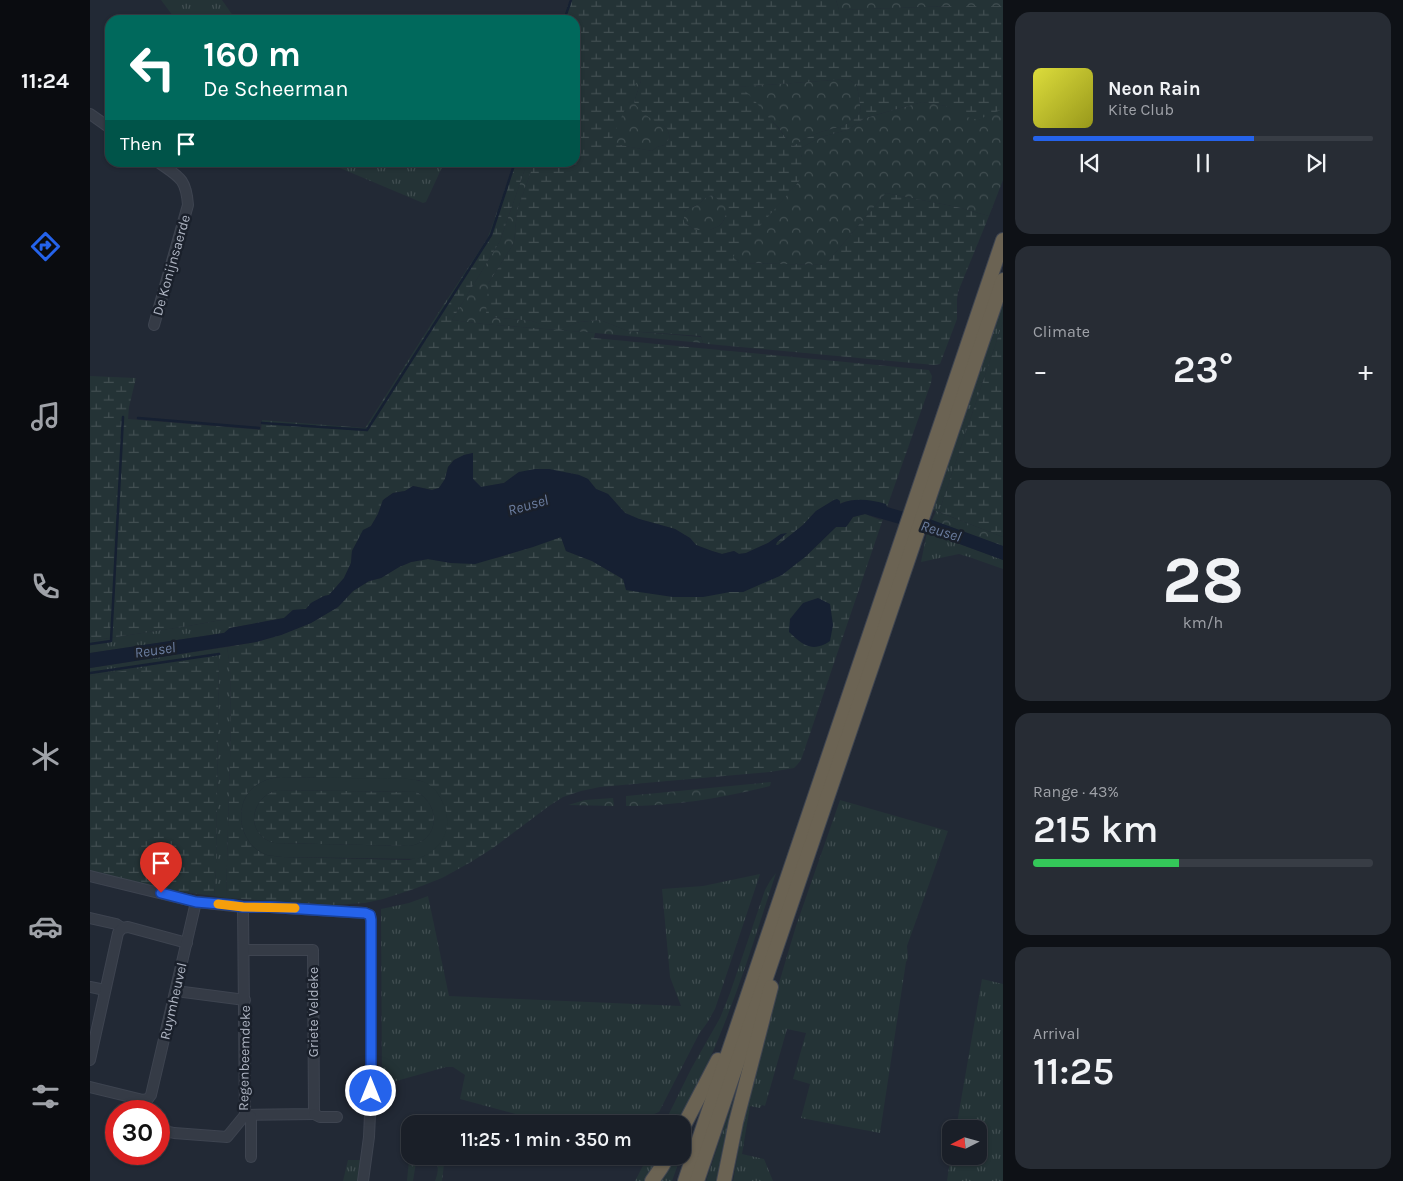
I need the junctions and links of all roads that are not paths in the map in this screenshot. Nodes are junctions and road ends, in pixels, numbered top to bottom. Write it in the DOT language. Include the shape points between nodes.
graph roads {
  1 [pos="90,114"];
  2 [pos="105,124"];
  3 [pos="165,167"];
  4 [pos="1003,240"];
  5 [pos="1003,280"];
  6 [pos="154,325"];
  7 [pos="918,513"];
  8 [pos="912,530"];
  9 [pos="90,876"];
  10 [pos="196,902"];
  11 [pos="790,906"];
  12 [pos="243,907"];
  13 [pos="90,918"];
  14 [pos="122,928"];
  15 [pos="187,943"];
  16 [pos="244,950"];
  17 [pos="90,987"];
  18 [pos="105,990"];
  19 [pos="176,990"];
  20 [pos="245,1000"];
  21 [pos="742,1010"];
  22 [pos="90,1060"];
  23 [pos="90,1087"];
  24 [pos="314,1114"];
  25 [pos="248,1115"];
  26 [pos="690,1115"];
  27 [pos="337,1117"];
  28 [pos="170,1132"];
  29 [pos="251,1157"];
  30 [pos="663,1165"];
  31 [pos="363,1181"];
  32 [pos="652,1181"];
  33 [pos="685,1181"];
  34 [pos="697,1181"];
  35 [pos="724,1181"];
  1 -- 2 [label="street"];
  3 -- 6 [label="street, De Konijnsaerde" via="179,177 187,192 188,205"];
  4 -- 7 [label="highway"];
  5 -- 7 [label="highway"];
  7 -- 8 [label="highway"];
  8 -- 11 [label="highway"];
  8 -- 21 [label="highway"];
  9 -- 10 [label="street"];
  10 -- 12 [label="street"];
  10 -- 15 [label="street, Ruymheuvel"];
  11 -- 34 [label="highway"];
  11 -- 35 [label="highway"];
  12 -- 16 [label="street, Regenbeemdeke"];
  12 -- 31 [label="street" via="307,908 370,915 371,1091"];
  13 -- 14 [label="street"];
  14 -- 15 [label="street"];
  14 -- 18 [label="street" via="118,933"];
  15 -- 19 [label="street, Ruymheuvel"];
  16 -- 20 [label="street, Regenbeemdeke"];
  16 -- 24 [label="street, Griete Veldeke" via="313,950"];
  17 -- 18 [label="street"];
  18 -- 22 [label="street"];
  19 -- 20 [label="street"];
  19 -- 23 [label="street, Ruymheuvel" via="148,1099"];
  20 -- 25 [label="street, Regenbeemdeke"];
  21 -- 26 [label="highway"];
  21 -- 33 [label="highway"];
  24 -- 25 [label="street"];
  24 -- 27 [label="street"];
  25 -- 28 [label="street, Regenbeemdeke" via="227,1137"];
  25 -- 29 [label="street, Regenbeemdeke"];
  30 -- 32 [label="highway"];
}
